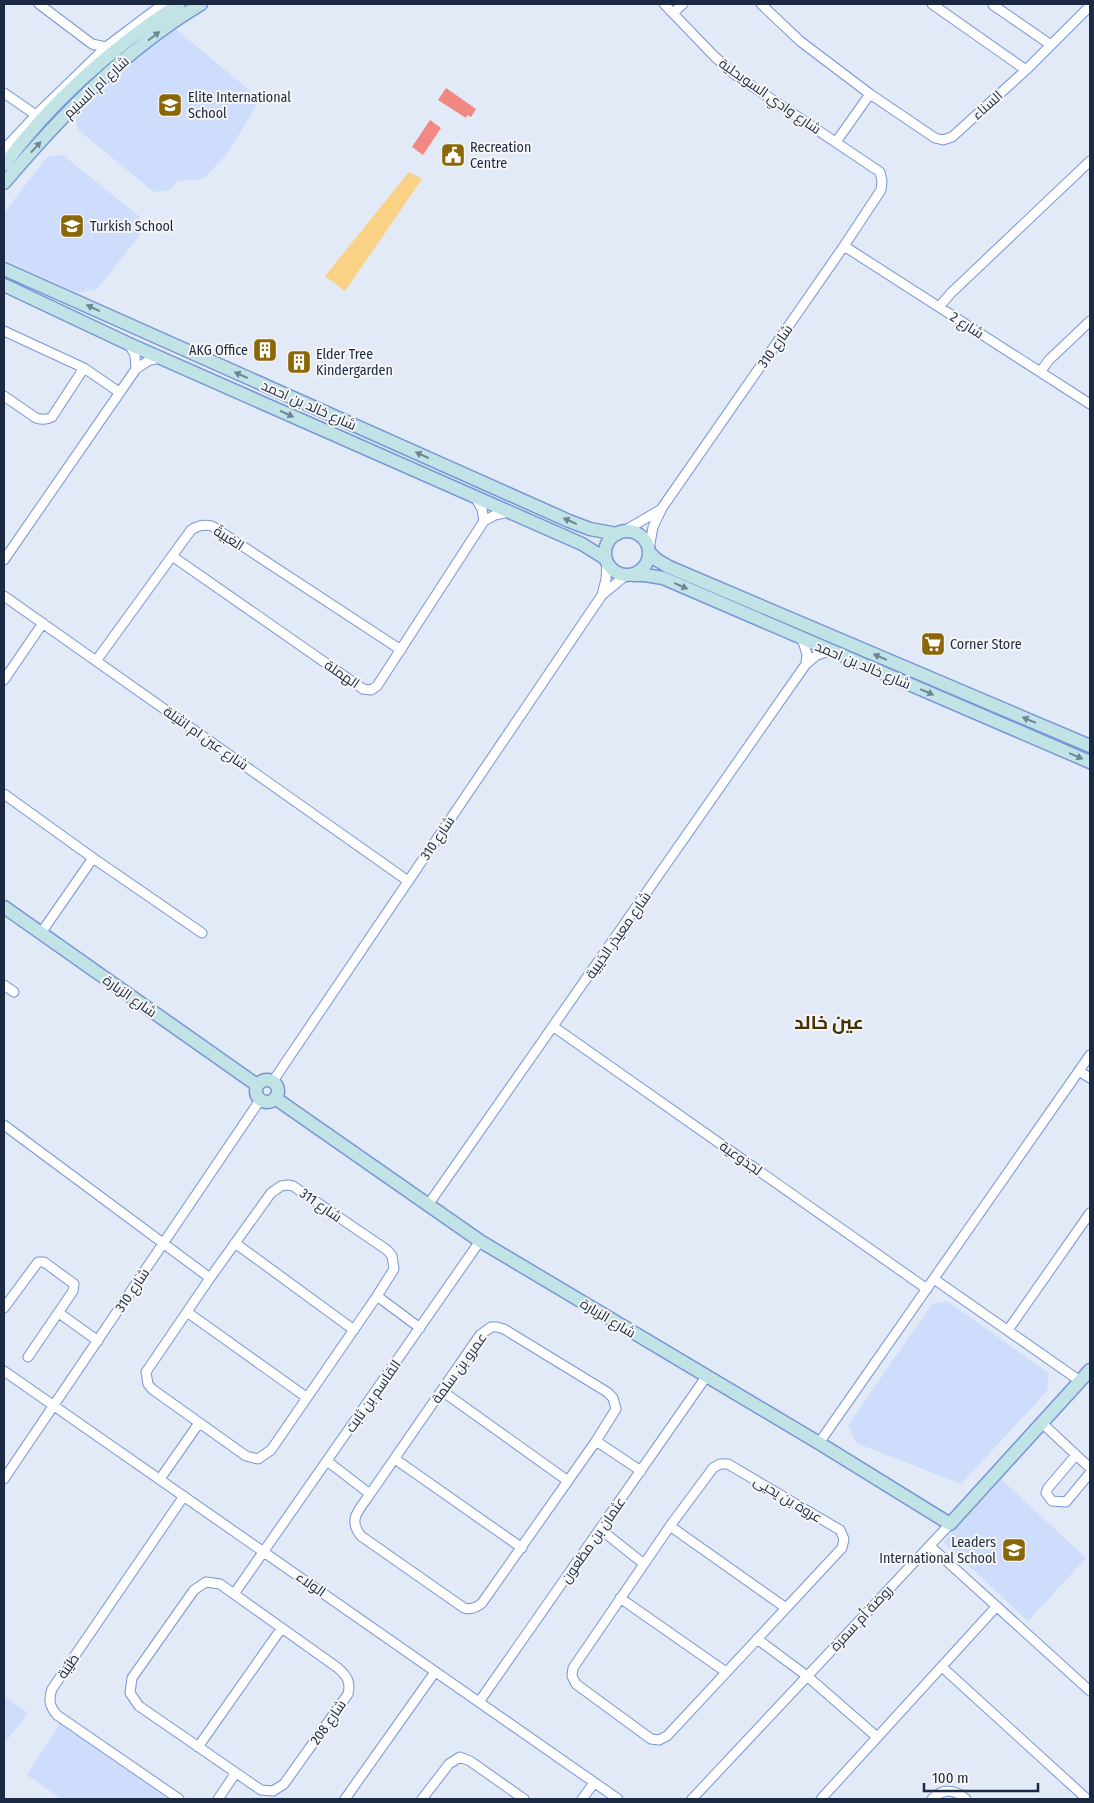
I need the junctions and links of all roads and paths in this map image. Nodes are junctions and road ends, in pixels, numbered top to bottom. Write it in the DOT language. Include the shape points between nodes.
graph roads {
  1 [pos="40,4"];
  2 [pos="163,4"];
  3 [pos="179,4"];
  4 [pos="201,4"];
  5 [pos="664,4"];
  6 [pos="683,4"];
  7 [pos="761,4"];
  8 [pos="932,4"];
  9 [pos="993,5"];
  10 [pos="1090,6"];
  11 [pos="673,13"];
  12 [pos="92,44"];
  13 [pos="1051,45"];
  14 [pos="106,47"];
  15 [pos="95,58"];
  16 [pos="1026,70"];
  17 [pos="4,93"];
  18 [pos="870,94"];
  19 [pos="36,115"];
  20 [pos="836,142"];
  21 [pos="1090,162"];
  22 [pos="4,165"];
  23 [pos="882,181"];
  24 [pos="4,184"];
  25 [pos="844,246"];
  26 [pos="4,269"];
  27 [pos="4,285"];
  28 [pos="939,307"];
  29 [pos="1090,322"];
  30 [pos="4,331"];
  31 [pos="129,344"];
  32 [pos="161,358"];
  33 [pos="84,368"];
  34 [pos="136,369"];
  35 [pos="1040,372"];
  36 [pos="119,392"];
  37 [pos="4,396"];
  38 [pos="1090,404"];
  39 [pos="475,497"];
  40 [pos="662,508"];
  41 [pos="510,512"];
  42 [pos="484,521"];
  43 [pos="620,532"];
  44 [pos="650,551"];
  45 [pos="172,556"];
  46 [pos="4,560"];
  47 [pos="606,560"];
  48 [pos="630,575"];
  49 [pos="602,595"];
  50 [pos="4,596"];
  51 [pos="42,623"];
  52 [pos="802,639"];
  53 [pos="401,650"];
  54 [pos="831,651"];
  55 [pos="96,660"];
  56 [pos="806,664"];
  57 [pos="4,680"];
  58 [pos="1090,746"];
  59 [pos="1090,762"];
  60 [pos="4,794"];
  61 [pos="93,858"];
  62 [pos="408,881"];
  63 [pos="4,907"];
  64 [pos="41,933"];
  65 [pos="202,933"];
  66 [pos="4,985"];
  67 [pos="14,992"];
  68 [pos="554,1027"];
  69 [pos="1090,1055"];
  70 [pos="1079,1071"];
  71 [pos="1090,1078"];
  72 [pos="273,1081"];
  73 [pos="257,1084"];
  74 [pos="276,1098"];
  75 [pos="260,1100"];
  76 [pos="4,1125"];
  77 [pos="428,1204"];
  78 [pos="1090,1212"];
  79 [pos="480,1241"];
  80 [pos="235,1243"];
  81 [pos="163,1245"];
  82 [pos="210,1278"];
  83 [pos="934,1279"];
  84 [pos="927,1289"];
  85 [pos="377,1296"];
  86 [pos="4,1308"];
  87 [pos="187,1312"];
  88 [pos="59,1313"];
  89 [pos="420,1328"];
  90 [pos="354,1330"];
  91 [pos="1008,1330"];
  92 [pos="98,1340"];
  93 [pos="28,1357"];
  94 [pos="1090,1370"];
  95 [pos="4,1371"];
  96 [pos="706,1377"];
  97 [pos="1080,1381"];
  98 [pos="442,1392"];
  99 [pos="306,1397"];
  100 [pos="54,1405"];
  101 [pos="198,1423"];
  102 [pos="1042,1423"];
  103 [pos="596,1441"];
  104 [pos="819,1443"];
  105 [pos="1076,1455"];
  106 [pos="395,1459"];
  107 [pos="327,1462"];
  108 [pos="1090,1468"];
  109 [pos="641,1471"];
  110 [pos="1090,1473"];
  111 [pos="4,1479"];
  112 [pos="160,1479"];
  113 [pos="568,1481"];
  114 [pos="370,1494"];
  115 [pos="184,1496"];
  116 [pos="950,1524"];
  117 [pos="670,1526"];
  118 [pos="600,1529"];
  119 [pos="930,1546"];
  120 [pos="522,1548"];
  121 [pos="263,1550"];
  122 [pos="644,1564"];
  123 [pos="234,1594"];
  124 [pos="620,1598"];
  125 [pos="996,1607"];
  126 [pos="786,1608"];
  127 [pos="281,1629"];
  128 [pos="758,1639"];
  129 [pos="942,1667"];
  130 [pos="435,1672"];
  131 [pos="726,1672"];
  132 [pos="807,1676"];
  133 [pos="1090,1691"];
  134 [pos="479,1702"];
  135 [pos="878,1737"];
  136 [pos="198,1747"];
  137 [pos="235,1774"];
  138 [pos="594,1783"];
  139 [pos="179,1799"];
  140 [pos="218,1799"];
  141 [pos="345,1799"];
  142 [pos="422,1799"];
  143 [pos="524,1799"];
  144 [pos="582,1799"];
  145 [pos="618,1799"];
  146 [pos="692,1799"];
  147 [pos="821,1799"];
  148 [pos="932,1799"];
  149 [pos="966,1799"];
  150 [pos="1087,1799"];
  1 -- 12 [label="street"];
  2 -- 14 [label="street"];
  3 -- 22 [label="main road, شارع ام السنيم" via="144,27 81,80 31,131"];
  24 -- 4 [label="main road, شارع ام السنيم, one-way" via="101,79 152,37"];
  5 -- 11 [label="street, شارع وادي السويحلية"];
  6 -- 11 [label="street"];
  7 -- 18 [label="street, السناء" via="800,42"];
  8 -- 16 [label="street"];
  9 -- 13 [label="street"];
  10 -- 13 [label="street, السناء"];
  11 -- 20 [label="street, شارع وادي السويحلية" via="737,76"];
  12 -- 14 [label="street"];
  12 -- 15 [label="street"];
  13 -- 16 [label="street, السناء"];
  14 -- 15 [label="street"];
  15 -- 19 [label="street"];
  16 -- 18 [label="street, السناء" via="952,137 943,140 935,138"];
  17 -- 19 [label="street"];
  18 -- 20 [label="street"];
  19 -- 22 [label="street" via="7,146"];
  20 -- 23 [label="street, شارع وادي السويحلية" via="880,172"];
  21 -- 28 [label="street"];
  23 -- 25 [label="street, شارع 310" via="881,190"];
  25 -- 28 [label="street, شارع 2"];
  25 -- 40 [label="street, شارع 310"];
  43 -- 26 [label="main road, شارع خالد بن احمد, one-way" via="590,529 569,521"];
  27 -- 31 [label="main road, شارع خالد بن احمد"];
  28 -- 35 [label="street, شارع 2"];
  29 -- 35 [label="street"];
  30 -- 33 [label="street"];
  31 -- 32 [label="main road, شارع خالد بن احمد"];
  31 -- 34 [label="street" via="135,355"];
  32 -- 34 [label="street"];
  32 -- 39 [label="main road, شارع خالد بن احمد, one-way"];
  33 -- 36 [label="street"];
  33 -- 37 [label="street" via="49,419 36,418"];
  34 -- 36 [label="street"];
  35 -- 38 [label="street, شارع 2"];
  36 -- 46 [label="street"];
  39 -- 41 [label="main road, شارع خالد بن احمد"];
  39 -- 42 [label="street"];
  40 -- 43 [label="street, شارع 310"];
  40 -- 44 [label="street, شارع 310" via="653,527"];
  41 -- 42 [label="street"];
  41 -- 47 [label="main road, شارع خالد بن احمد" via="590,548"];
  42 -- 53 [label="street, الهملة"];
  43 -- 44 [label="main road" via="631,531 643,537"];
  43 -- 47 [label="main road" via="608,542"];
  44 -- 48 [label="main road" via="644,569"];
  58 -- 44 [label="main road, شارع خالد بن احمد, one-way" via="669,567"];
  45 -- 53 [label="street, الغبيةّ" via="191,530 202,525 212,526"];
  45 -- 53 [label="street, الهملة" via="363,689 371,690 377,686"];
  45 -- 55 [label="street, الغبيةّ"];
  47 -- 48 [label="main road" via="614,571"];
  47 -- 49 [label="street, شارع 310"];
  48 -- 49 [label="street, شارع 310"];
  48 -- 52 [label="main road, شارع خالد بن احمد, one-way" via="663,578"];
  49 -- 62 [label="street, شارع 310"];
  50 -- 51 [label="street, شارع عين ام انثيلة"];
  51 -- 55 [label="street, شارع عين ام انثيلة"];
  51 -- 57 [label="street"];
  52 -- 54 [label="main road, شارع خالد بن احمد"];
  52 -- 56 [label="street" via="807,654"];
  54 -- 56 [label="street, شارع معيذر الذيبية" via="817,655"];
  54 -- 59 [label="main road, شارع خالد بن احمد, one-way"];
  55 -- 62 [label="street, شارع عين ام انثيلة"];
  56 -- 68 [label="street, شارع معيذر الذيبية"];
  60 -- 61 [label="street"];
  61 -- 64 [label="street"];
  61 -- 65 [label="street"];
  62 -- 72 [label="street, شارع 310"];
  63 -- 64 [label="main road, شارع الزبارة"];
  64 -- 73 [label="main road, شارع الزبارة"];
  66 -- 67 [label="street"];
  68 -- 77 [label="street, شارع معيذر الذيبية"];
  68 -- 84 [label="street, لجذوعية"];
  69 -- 70 [label="street"];
  70 -- 71 [label="street"];
  70 -- 83 [label="street"];
  72 -- 73 [label="main road" via="264,1079"];
  72 -- 74 [label="main road" via="278,1091"];
  73 -- 75 [label="main road" via="256,1094"];
  74 -- 75 [label="main road" via="268,1102"];
  74 -- 77 [label="main road, شارع الزبارة"];
  75 -- 81 [label="street, شارع 310"];
  76 -- 81 [label="street"];
  77 -- 79 [label="main road, شارع الزبارة"];
  78 -- 91 [label="street"];
  79 -- 89 [label="street, القاسم بن ثابت"];
  79 -- 96 [label="main road, شارع الزبارة"];
  80 -- 82 [label="street, شارع 311"];
  80 -- 85 [label="street, شارع 311" via="271,1194 282,1186 293,1186 392,1256 394,1269"];
  80 -- 90 [label="street"];
  81 -- 82 [label="street"];
  81 -- 92 [label="street, شارع 310"];
  82 -- 87 [label="street, شارع 311"];
  83 -- 84 [label="street"];
  83 -- 91 [label="street"];
  84 -- 104 [label="street"];
  85 -- 89 [label="street"];
  85 -- 90 [label="street, شارع 311"];
  86 -- 88 [label="street" via="41,1261 74,1284 74,1291"];
  87 -- 99 [label="street"];
  87 -- 101 [label="street, شارع 311" via="150,1365 146,1378 152,1389"];
  88 -- 92 [label="street"];
  88 -- 93 [label="street"];
  89 -- 107 [label="street, القاسم بن ثابت"];
  90 -- 99 [label="street, شارع 311"];
  91 -- 97 [label="street"];
  92 -- 100 [label="street, شارع 310"];
  94 -- 97 [label="main road, روضة أم سمرة"];
  95 -- 100 [label="street, الولاء"];
  96 -- 104 [label="main road, شارع الزبارة"];
  96 -- 109 [label="street, عثمان بن مظعون"];
  97 -- 102 [label="main road, روضة أم سمرة"];
  98 -- 103 [label="street, عمرو بن سلمة" via="480,1335 492,1327 504,1329 613,1398 616,1410"];
  98 -- 106 [label="street, عمرو بن سلمة"];
  98 -- 113 [label="street"];
  99 -- 101 [label="street, شارع 311" via="271,1450 258,1459 246,1456"];
  100 -- 111 [label="street, شارع 310"];
  100 -- 112 [label="street, الولاء"];
  101 -- 112 [label="street"];
  102 -- 105 [label="street"];
  102 -- 116 [label="main road, روضة أم سمرة"];
  103 -- 109 [label="street"];
  103 -- 113 [label="street, عمرو بن سلمة"];
  104 -- 116 [label="main road, شارع الزبارة"];
  105 -- 108 [label="street"];
  105 -- 110 [label="street" via="1048,1488 1048,1497 1052,1501 1066,1502"];
  106 -- 114 [label="street, عمرو بن سلمة"];
  106 -- 120 [label="street"];
  107 -- 114 [label="street"];
  107 -- 121 [label="street, القاسم بن ثابت"];
  109 -- 118 [label="street, عثمان بن مظعون"];
  112 -- 115 [label="street, الولاء"];
  113 -- 120 [label="street, عمرو بن سلمة"];
  114 -- 120 [label="street, عمرو بن سلمة" via="354,1520 361,1536 464,1608 482,1603"];
  115 -- 121 [label="street, الولاء"];
  115 -- 139 [label="street, طَيْبَة" via="49,1696 49,1703 57,1715"];
  116 -- 119 [label="street, روضة أم سمرة"];
  117 -- 122 [label="street, عروة بن يحيى"];
  117 -- 126 [label="street"];
  117 -- 126 [label="street, عروة بن يحيى" via="713,1468 728,1464 840,1530 844,1539 842,1548"];
  118 -- 122 [label="street"];
  118 -- 134 [label="street, عثمان بن مظعون"];
  119 -- 125 [label="street"];
  119 -- 132 [label="street, روضة أم سمرة"];
  121 -- 123 [label="street"];
  121 -- 130 [label="street, الولاء"];
  122 -- 124 [label="street, عروة بن يحيى"];
  123 -- 127 [label="street, شارع 208"];
  123 -- 136 [label="street, شارع 208" via="212,1582 194,1590 132,1678 130,1686 130,1693 139,1706"];
  124 -- 131 [label="street"];
  124 -- 131 [label="street, عروة بن يحيى" via="573,1668 572,1676 576,1684 651,1739 667,1736"];
  125 -- 129 [label="street"];
  125 -- 133 [label="street"];
  126 -- 128 [label="street, عروة بن يحيى"];
  127 -- 136 [label="street"];
  127 -- 137 [label="street, شارع 208" via="345,1674 348,1694 279,1788 261,1790"];
  128 -- 131 [label="street, عروة بن يحيى"];
  128 -- 132 [label="street"];
  129 -- 135 [label="street"];
  129 -- 150 [label="street"];
  130 -- 134 [label="street, الولاء"];
  130 -- 141 [label="street"];
  132 -- 135 [label="street"];
  132 -- 146 [label="street, روضة أم سمرة"];
  134 -- 138 [label="street, الولاء"];
  135 -- 147 [label="street"];
  136 -- 137 [label="street, شارع 208"];
  137 -- 140 [label="street"];
  138 -- 144 [label="street"];
  138 -- 145 [label="street, الولاء"];
  142 -- 143 [label="street" via="449,1764 460,1757"];
  148 -- 149 [label="street" via="940,1792 952,1791"];
}
